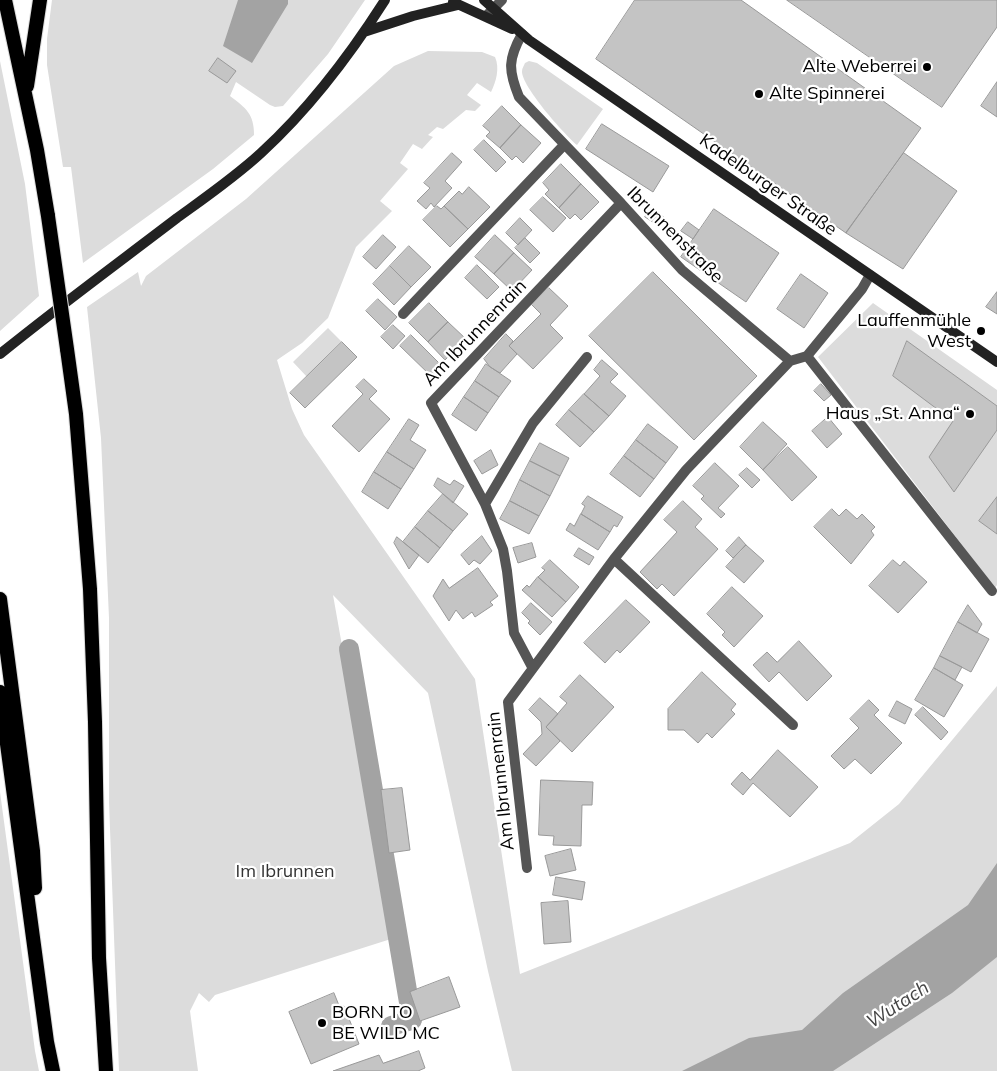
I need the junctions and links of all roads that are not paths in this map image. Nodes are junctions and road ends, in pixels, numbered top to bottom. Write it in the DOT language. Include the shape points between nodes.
graph roads {
  1 [pos="5,0"];
  2 [pos="40,0"];
  3 [pos="385,0"];
  4 [pos="484,0"];
  5 [pos="502,0"];
  6 [pos="454,2"];
  7 [pos="493,9"];
  8 [pos="485,17"];
  9 [pos="364,32"];
  10 [pos="522,34"];
  11 [pos="26,96"];
  12 [pos="564,145"];
  13 [pos="621,203"];
  14 [pos="870,275"];
  15 [pos="403,314"];
  16 [pos="0,354"];
  17 [pos="807,356"];
  18 [pos="587,357"];
  19 [pos="790,361"];
  20 [pos="997,362"];
  21 [pos="485,504"];
  22 [pos="614,559"];
  23 [pos="992,592"];
  24 [pos="0,599"];
  25 [pos="532,667"];
  26 [pos="0,692"];
  27 [pos="794,725"];
  28 [pos="527,868"];
  29 [pos="39,976"];
  30 [pos="54,1071"];
  31 [pos="106,1071"];
  1 -- 11 [label="highway"];
  2 -- 11 [label="highway"];
  3 -- 9 [label="main road"];
  4 -- 7 [label="main road, Kadelburger Straße"];
  5 -- 7 [label="street"];
  6 -- 8 [label="main road, Kadelburger Straße"];
  6 -- 9 [label="main road"];
  7 -- 8 [label="street"];
  7 -- 10 [label="main road, Kadelburger Straße"];
  8 -- 10 [label="main road, Kadelburger Straße"];
  9 -- 16 [label="main road" via="334,74 262,152"];
  10 -- 12 [label="street, Ibrunnenstraße" via="512,51 513,82 519,97"];
  10 -- 14 [label="main road, Kadelburger Straße"];
  11 -- 31 [label="highway, bridge" via="58,279 76,414 90,589 99,958"];
  12 -- 13 [label="street, Ibrunnenstraße"];
  12 -- 15 [label="street"];
  13 -- 19 [label="street, Ibrunnenstraße" via="682,270"];
  13 -- 21 [label="street, Am Ibrunnenrain" via="431,403"];
  14 -- 17 [label="street"];
  14 -- 20 [label="main road, Kadelburger Straße"];
  17 -- 19 [label="street, Am Ibrunnenrain"];
  17 -- 23 [label="street"];
  18 -- 21 [label="street" via="533,423"];
  19 -- 22 [label="street, Am Ibrunnenrain" via="686,470"];
  21 -- 25 [label="street, Am Ibrunnenrain" via="503,549 514,634"];
  22 -- 25 [label="street, Am Ibrunnenrain"];
  22 -- 27 [label="street"];
  24 -- 29 [label="highway" via="33,851"];
  25 -- 28 [label="street, Am Ibrunnenrain" via="508,702"];
  26 -- 29 [label="highway"];
  29 -- 30 [label="highway"];
}
